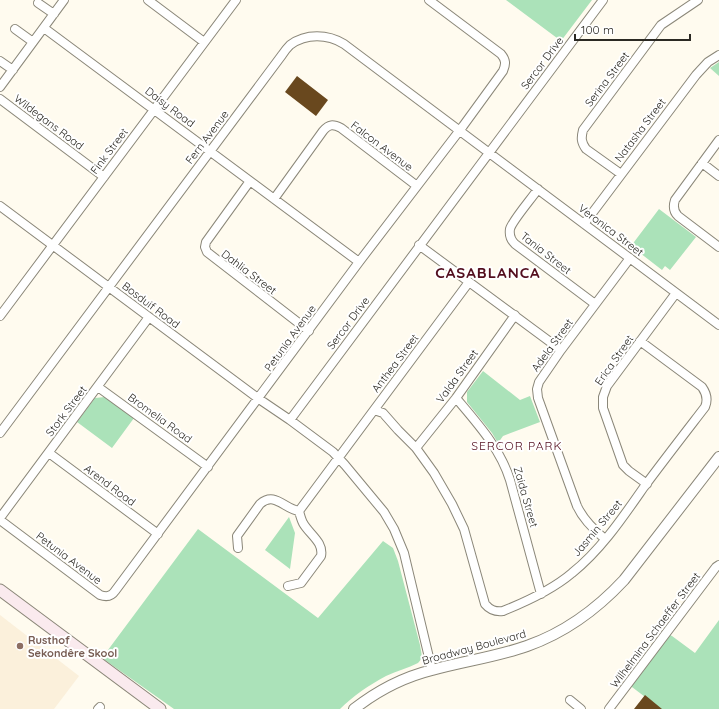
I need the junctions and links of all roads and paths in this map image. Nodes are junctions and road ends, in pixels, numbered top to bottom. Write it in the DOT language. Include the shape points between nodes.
graph roads {
  1 [pos="64,0"];
  2 [pos="148,0"];
  3 [pos="236,0"];
  4 [pos="429,0"];
  5 [pos="603,0"];
  6 [pos="698,0"];
  7 [pos="38,3"];
  8 [pos="54,14"];
  9 [pos="44,28"];
  10 [pos="15,29"];
  11 [pos="33,42"];
  12 [pos="204,42"];
  13 [pos="719,55"];
  14 [pos="0,61"];
  15 [pos="13,70"];
  16 [pos="0,87"];
  17 [pos="0,99"];
  18 [pos="154,109"];
  19 [pos="460,131"];
  20 [pos="719,140"];
  21 [pos="210,151"];
  22 [pos="489,153"];
  23 [pos="702,163"];
  24 [pos="621,174"];
  25 [pos="719,176"];
  26 [pos="104,177"];
  27 [pos="250,181"];
  28 [pos="417,186"];
  29 [pos="538,190"];
  30 [pos="274,199"];
  31 [pos="0,206"];
  32 [pos="584,224"];
  33 [pos="420,245"];
  34 [pos="53,246"];
  35 [pos="719,247"];
  36 [pos="630,258"];
  37 [pos="360,262"];
  38 [pos="469,282"];
  39 [pos="109,287"];
  40 [pos="676,293"];
  41 [pos="595,304"];
  42 [pos="1,314"];
  43 [pos="515,315"];
  44 [pos="150,317"];
  45 [pos="719,325"];
  46 [pos="309,331"];
  47 [pos="640,341"];
  48 [pos="561,350"];
  49 [pos="98,387"];
  50 [pos="456,398"];
  51 [pos="259,399"];
  52 [pos="374,410"];
  53 [pos="290,420"];
  54 [pos="0,433"];
  55 [pos="416,448"];
  56 [pos="49,453"];
  57 [pos="719,457"];
  58 [pos="338,458"];
  59 [pos="208,467"];
  60 [pos="647,484"];
  61 [pos="299,511"];
  62 [pos="0,519"];
  63 [pos="158,534"];
  64 [pos="605,539"];
  65 [pos="238,548"];
  66 [pos="719,564"];
  67 [pos="288,586"];
  68 [pos="0,590"];
  69 [pos="541,594"];
  70 [pos="432,670"];
  71 [pos="570,700"];
  72 [pos="160,709"];
  73 [pos="354,709"];
  74 [pos="581,709"];
  75 [pos="609,709"];
  1 -- 8 [label="street"];
  2 -- 12 [label="street"];
  3 -- 12 [label="street, Fink Street"];
  4 -- 19 [label="street, Petunia Avenue" via="496,49 506,63"];
  5 -- 22 [label="street, Sercor Drive"];
  6 -- 24 [label="street, Serina Street" via="661,25 583,130 581,137 586,149"];
  7 -- 8 [label="street"];
  8 -- 9 [label="street"];
  9 -- 11 [label="street"];
  9 -- 18 [label="street, Daisy Road"];
  10 -- 11 [label="street"];
  11 -- 15 [label="street"];
  12 -- 18 [label="street, Fink Street"];
  13 -- 24 [label="street, Natasha Street" via="696,75"];
  14 -- 15 [label="street"];
  15 -- 16 [label="street"];
  17 -- 26 [label="street, Wildegans Road"];
  18 -- 21 [label="street, Daisy Road"];
  18 -- 26 [label="street, Fink Street"];
  19 -- 21 [label="street, Fern Avenue" via="344,44 333,38 317,36 301,39 286,49"];
  19 -- 22 [label="street, Fern Avenue"];
  19 -- 28 [label="street, Petunia Avenue"];
  20 -- 23 [label="street"];
  21 -- 27 [label="street, Daisy Road"];
  21 -- 39 [label="street, Fern Avenue"];
  22 -- 29 [label="street, Veronica Street"];
  22 -- 33 [label="street, Sercor Drive"];
  23 -- 25 [label="street"];
  23 -- 35 [label="street" via="675,200 674,208 678,216"];
  24 -- 32 [label="street, Natasha Street"];
  26 -- 34 [label="street, Fink Street"];
  27 -- 30 [label="street, Daisy Road"];
  27 -- 46 [label="street, Dahlia Street" via="205,247 207,252"];
  28 -- 30 [label="street, Falcon Avenue" via="341,128 333,125 323,131"];
  28 -- 37 [label="street, Petunia Avenue"];
  29 -- 32 [label="street, Veronica Street"];
  29 -- 41 [label="street, Tania Street" via="512,224 511,239"];
  30 -- 37 [label="street, Daisy Road"];
  31 -- 34 [label="street, Bosduif Road"];
  32 -- 36 [label="street, Veronica Street"];
  33 -- 38 [label="street"];
  33 -- 53 [label="street, Sercor Drive"];
  34 -- 39 [label="street, Bosduif Road"];
  34 -- 42 [label="street, Fink Street"];
  36 -- 40 [label="street, Veronica Street"];
  36 -- 41 [label="street, Adela Street"];
  37 -- 46 [label="street, Petunia Avenue"];
  38 -- 43 [label="street"];
  38 -- 52 [label="street, Anthea Street"];
  39 -- 44 [label="street, Bosduif Road"];
  39 -- 54 [label="street, Fern Avenue"];
  40 -- 45 [label="street, Veronica Street"];
  40 -- 47 [label="street, Erica Street"];
  41 -- 48 [label="street, Adela Street"];
  43 -- 48 [label="street"];
  43 -- 50 [label="street, Valda Street"];
  44 -- 49 [label="street, Stork Street"];
  44 -- 51 [label="street, Bosduif Road"];
  46 -- 51 [label="street, Petunia Avenue"];
  47 -- 60 [label="street, Erica Street" via="607,386 602,403 623,464 628,471"];
  47 -- 60 [label="street, Jasmin Street" via="702,388 707,400 705,407"];
  48 -- 64 [label="street, Adela Street" via="539,382 537,394 577,506 583,517"];
  49 -- 56 [label="street, Stork Street"];
  49 -- 59 [label="street, Bromelia Road"];
  50 -- 55 [label="street, Valda Street"];
  50 -- 69 [label="street, Zaida Street" via="488,437 505,466"];
  51 -- 53 [label="street, Bosduif Road"];
  51 -- 59 [label="street, Petunia Avenue"];
  52 -- 55 [label="street, Jasmin Street" via="383,413"];
  52 -- 58 [label="street, Anthea Street"];
  53 -- 58 [label="street"];
  55 -- 69 [label="street, Jasmin Street" via="434,473 461,522 487,606 495,611 503,611"];
  56 -- 62 [label="street, Stork Street"];
  56 -- 63 [label="street, Arend Road"];
  57 -- 70 [label="street, Broadway Boulevard" via="624,580 595,607 560,631 528,646"];
  58 -- 61 [label="street, Anthea Street"];
  58 -- 70 [label="street" via="378,504 400,541"];
  59 -- 63 [label="street, Petunia Avenue"];
  60 -- 64 [label="street, Jasmin Street"];
  61 -- 65 [label="street" via="275,499 263,501 237,536"];
  61 -- 67 [label="street" via="302,522 320,545 322,552 301,582"];
  62 -- 63 [label="street, Petunia Avenue" via="106,596 115,592"];
  64 -- 69 [label="street, Jasmin Street" via="577,569"];
  66 -- 75 [label="street, Wilhelmina Schaeffer Street"];
  68 -- 72 [label="main road"];
  70 -- 73 [label="street, Broadway Boulevard" via="393,684"];
  71 -- 74 [label="street"];
}
